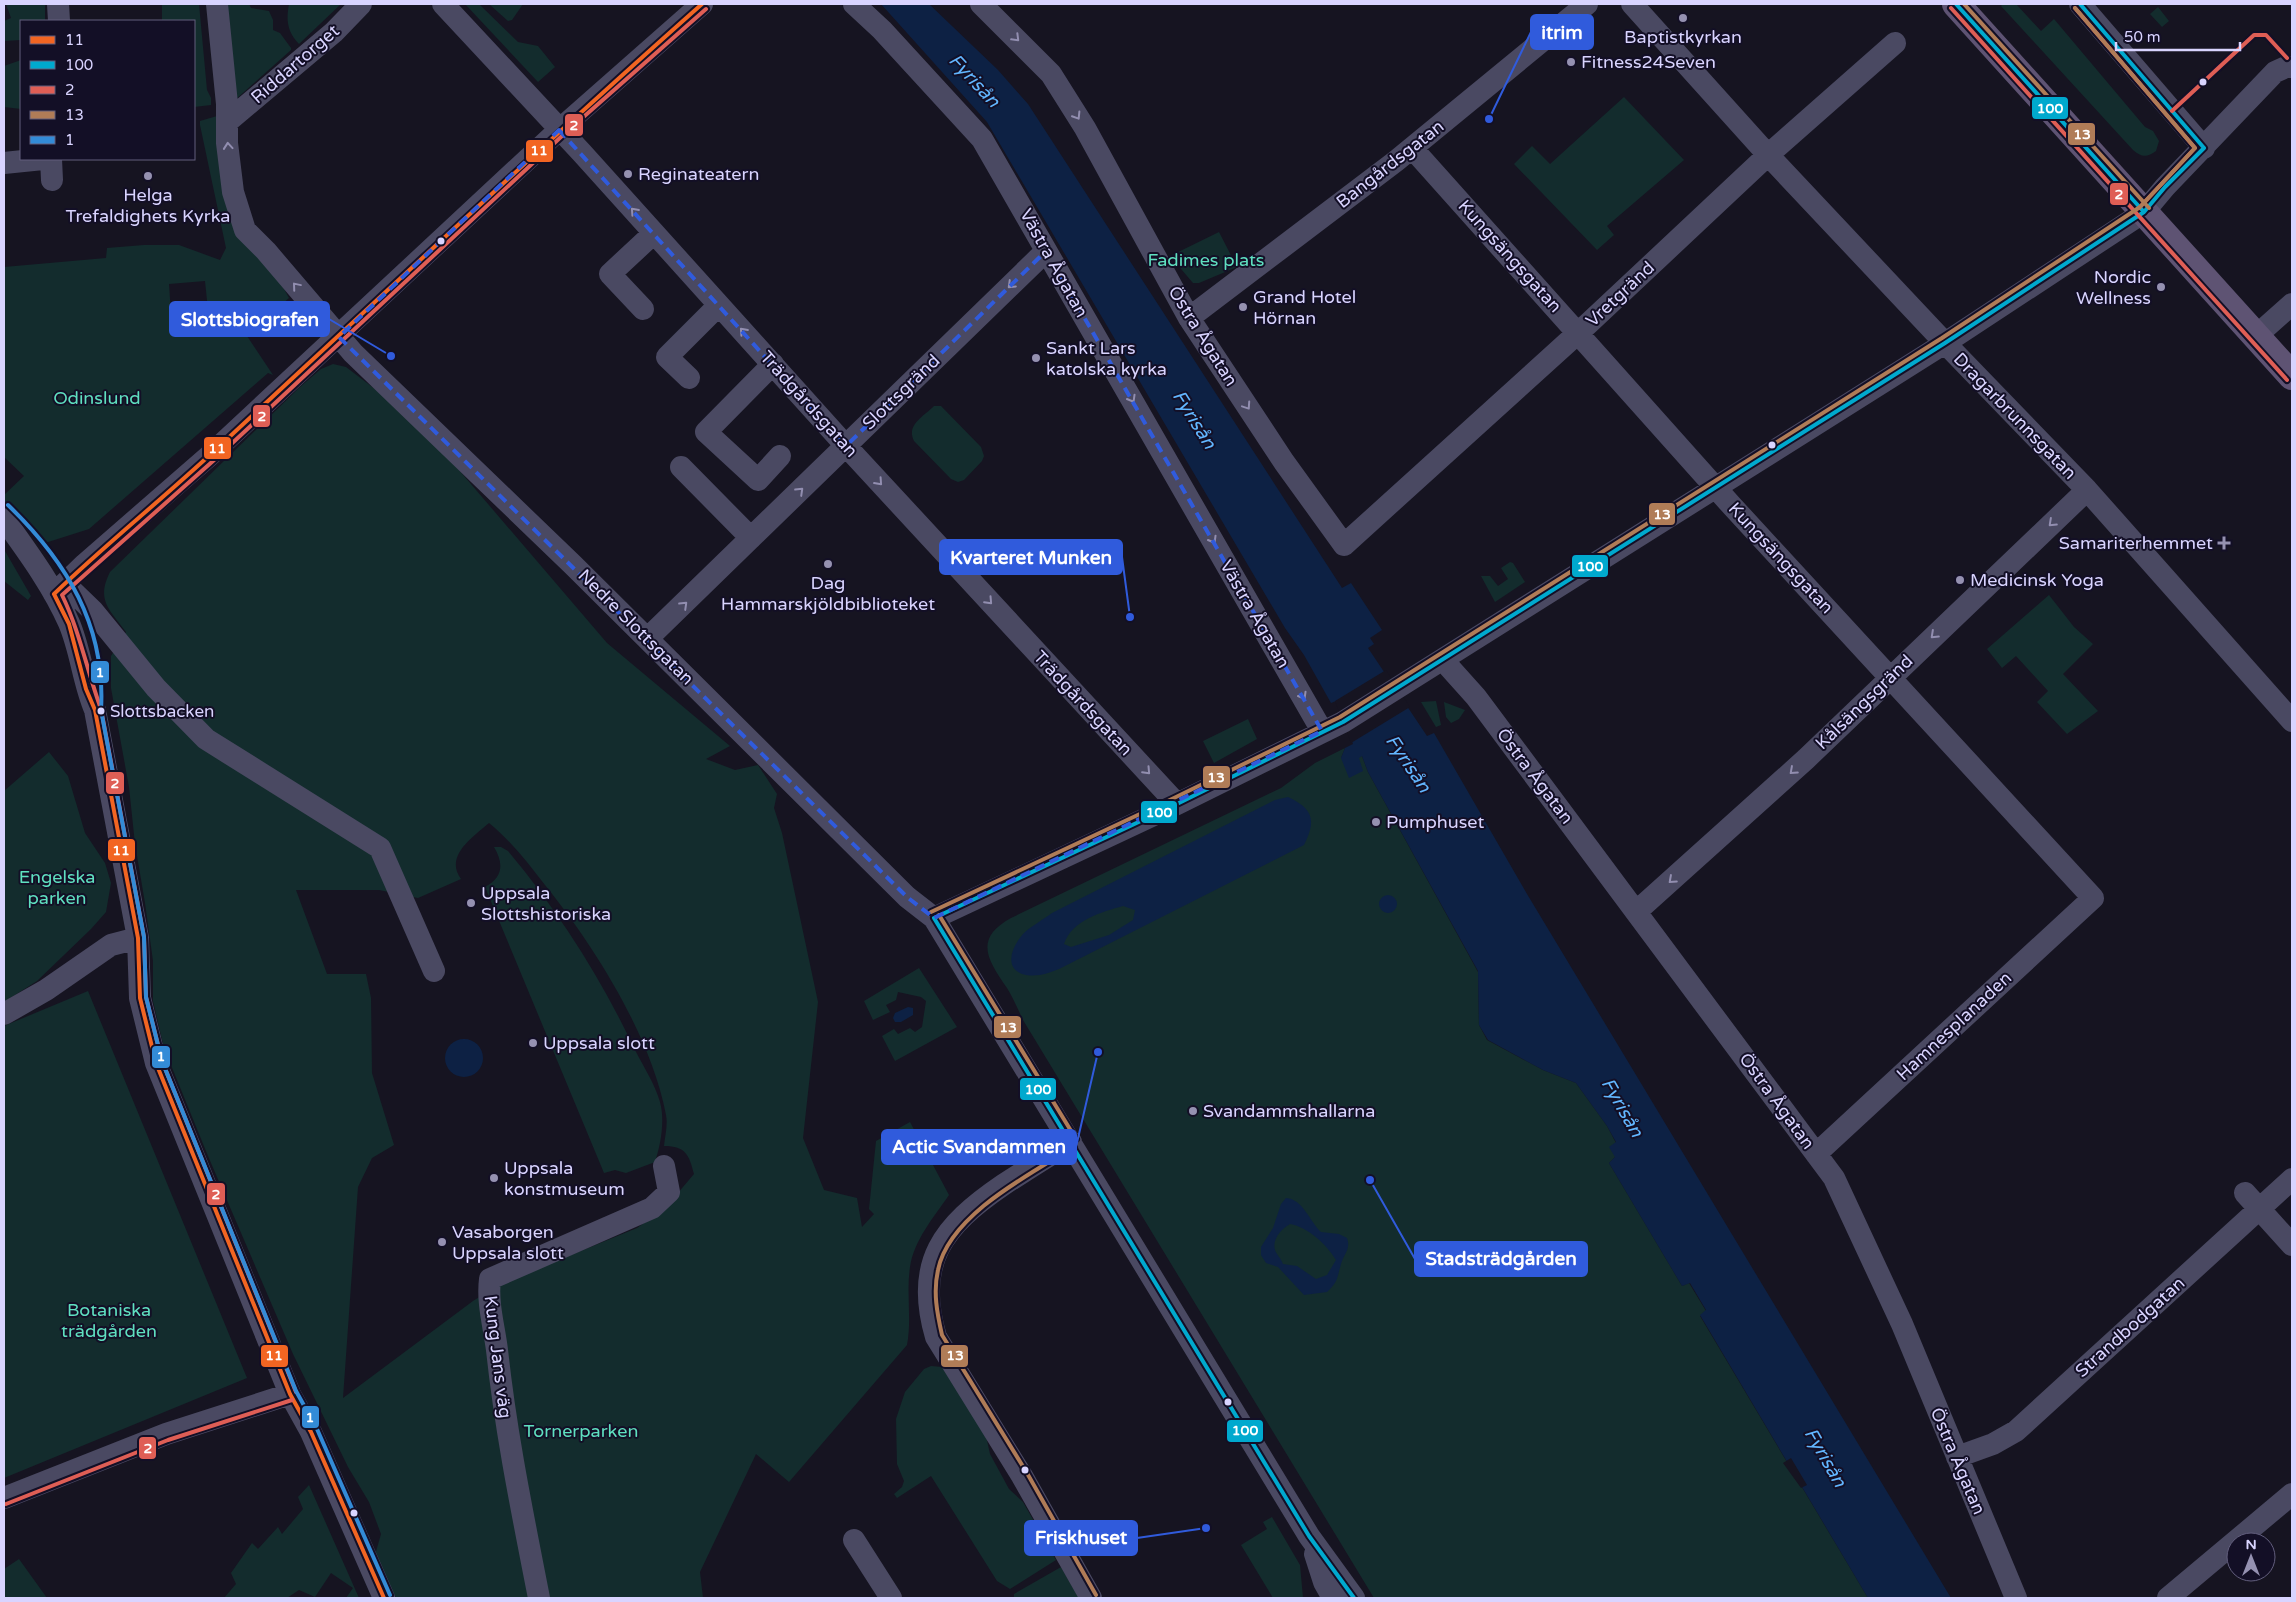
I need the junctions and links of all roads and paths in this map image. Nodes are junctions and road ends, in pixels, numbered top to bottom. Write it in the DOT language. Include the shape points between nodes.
graph roads {
  1 [pos="58,4"];
  2 [pos="217,4"];
  3 [pos="361,4"];
  4 [pos="442,4"];
  5 [pos="702,4"];
  6 [pos="854,4"];
  7 [pos="981,4"];
  8 [pos="1587,4"];
  9 [pos="1632,4"];
  10 [pos="1956,4"];
  11 [pos="2080,4"];
  12 [pos="58,20"];
  13 [pos="1895,43"];
  14 [pos="2292,67"];
  15 [pos="227,122"];
  16 [pos="560,130"];
  17 [pos="1412,148"];
  18 [pos="2204,148"];
  19 [pos="1768,154"];
  20 [pos="4,163"];
  21 [pos="42,163"];
  22 [pos="2144,212"];
  23 [pos="654,233"];
  24 [pos="1046,251"];
  25 [pos="2292,304"];
  26 [pos="719,305"];
  27 [pos="643,309"];
  28 [pos="1189,318"];
  29 [pos="2256,336"];
  30 [pos="339,337"];
  31 [pos="1573,338"];
  32 [pos="1945,344"];
  33 [pos="773,364"];
  34 [pos="2292,376"];
  35 [pos="689,378"];
  36 [pos="846,446"];
  37 [pos="780,456"];
  38 [pos="681,467"];
  39 [pos="1715,486"];
  40 [pos="2087,490"];
  41 [pos="4,510"];
  42 [pos="4,519"];
  43 [pos="751,538"];
  44 [pos="1344,545"];
  45 [pos="60,589"];
  46 [pos="108,630"];
  47 [pos="648,638"];
  48 [pos="88,640"];
  49 [pos="1446,657"];
  50 [pos="1891,676"];
  51 [pos="95,710"];
  52 [pos="2292,721"];
  53 [pos="1322,731"];
  54 [pos="1177,804"];
  55 [pos="2093,898"];
  56 [pos="1637,911"];
  57 [pos="934,918"];
  58 [pos="138,938"];
  59 [pos="434,971"];
  60 [pos="4,1014"];
  61 [pos="1071,1142"];
  62 [pos="1816,1154"];
  63 [pos="664,1166"];
  64 [pos="2292,1179"];
  65 [pos="2245,1193"];
  66 [pos="2259,1210"];
  67 [pos="2292,1245"];
  68 [pos="290,1394"];
  69 [pos="1957,1457"];
  70 [pos="2292,1494"];
  71 [pos="4,1498"];
  72 [pos="1309,1536"];
  73 [pos="854,1540"];
  74 [pos="384,1598"];
  75 [pos="539,1598"];
  76 [pos="891,1598"];
  77 [pos="1090,1598"];
  78 [pos="1333,1598"];
  79 [pos="1354,1598"];
  80 [pos="2016,1598"];
  81 [pos="2168,1598"];
  1 -- 12 [label="street"];
  2 -- 15 [label="street, Nedre Slottsgatan"];
  3 -- 15 [label="street, Riddartorget" via="334,32"];
  4 -- 16 [label="street, Trädgårdsgatan"];
  5 -- 16 [label="street"];
  6 -- 24 [label="street, Västra Ågatan" via="982,139"];
  7 -- 28 [label="street, Östra Ågatan, one-way" via="1051,74"];
  8 -- 17 [label="street, Bangårdsgatan"];
  9 -- 19 [label="street, Dragarbrunnsgatan"];
  10 -- 22 [label="main road"];
  11 -- 18 [label="street"];
  13 -- 19 [label="street, Vretgränd"];
  14 -- 18 [label="street" via="2275,72"];
  30 -- 15 [label="street, Nedre Slottsgatan, one-way" via="245,230 233,192"];
  23 -- 16 [label="street, Trädgårdsgatan, one-way"];
  16 -- 30 [label="street"];
  17 -- 28 [label="street, Bangårdsgatan"];
  17 -- 31 [label="street, Kungsängsgatan"];
  18 -- 22 [label="street"];
  19 -- 31 [label="street, Vretgränd"];
  19 -- 32 [label="street, Dragarbrunnsgatan"];
  20 -- 21 [label="street"];
  22 -- 29 [label="main road"];
  22 -- 32 [label="street"];
  23 -- 26 [label="street, Trädgårdsgatan"];
  23 -- 27 [label="street" via="610,274"];
  24 -- 36 [label="street, Slottsgränd, one-way"];
  24 -- 53 [label="street, Västra Ågatan, one-way"];
  25 -- 29 [label="street"];
  33 -- 26 [label="street, Trädgårdsgatan, one-way"];
  26 -- 35 [label="street" via="667,357"];
  28 -- 44 [label="street, Östra Ågatan, one-way" via="1284,462"];
  29 -- 34 [label="main road"];
  30 -- 45 [label="street"];
  30 -- 47 [label="street, Nedre Slottsgatan"];
  31 -- 39 [label="street, Kungsängsgatan"];
  31 -- 44 [label="street, Vretgränd"];
  32 -- 39 [label="street"];
  32 -- 40 [label="street, Dragarbrunnsgatan"];
  33 -- 36 [label="street, Trädgårdsgatan"];
  33 -- 37 [label="street" via="706,432 758,480"];
  43 -- 36 [label="street, Slottsgränd, one-way"];
  36 -- 54 [label="street, Trädgårdsgatan, one-way"];
  38 -- 43 [label="street"];
  39 -- 49 [label="street"];
  39 -- 50 [label="street, Kungsängsgatan"];
  40 -- 50 [label="street, Kålsängsgränd, one-way"];
  40 -- 52 [label="street, Dragarbrunnsgatan"];
  41 -- 45 [label="street" via="42,550"];
  42 -- 45 [label="street"];
  47 -- 43 [label="street, Slottsgränd, one-way"];
  45 -- 46 [label="street" via="93,611"];
  45 -- 48 [label="street" via="76,603"];
  45 -- 51 [label="street" via="86,689"];
  46 -- 48 [label="street" via="96,627 90,630"];
  46 -- 59 [label="street" via="156,688 206,739 380,848"];
  47 -- 57 [label="street, Nedre Slottsgatan" via="818,811 907,897"];
  48 -- 51 [label="street" via="98,689"];
  49 -- 53 [label="street" via="1343,722"];
  49 -- 56 [label="street, Östra Ågatan" via="1454,672"];
  50 -- 55 [label="street, Kungsängsgatan"];
  50 -- 56 [label="street, Kålsängsgränd, one-way" via="1806,759"];
  51 -- 58 [label="street"];
  53 -- 54 [label="street"];
  54 -- 57 [label="street"];
  55 -- 62 [label="street, Hamnesplanaden"];
  56 -- 62 [label="street, Östra Ågatan"];
  57 -- 61 [label="street"];
  58 -- 60 [label="street" via="111,945 46,990"];
  58 -- 68 [label="street" via="140,998 156,1063"];
  61 -- 72 [label="street"];
  61 -- 77 [label="street" via="959,1219 934,1257 927,1294 936,1337 1022,1476"];
  62 -- 69 [label="street, Östra Ågatan" via="1849,1205"];
  63 -- 75 [label="street, Kung Jans väg" via="669,1192 652,1208 490,1279 488,1298 502,1402"];
  64 -- 66 [label="street, Strandbodgatan"];
  65 -- 66 [label="street"];
  66 -- 67 [label="street"];
  66 -- 69 [label="street, Strandbodgatan" via="2016,1431 1993,1444"];
  68 -- 71 [label="street" via="166,1434"];
  68 -- 74 [label="street" via="311,1432"];
  69 -- 80 [label="street, Östra Ågatan"];
  70 -- 81 [label="street"];
  72 -- 78 [label="street" via="1324,1582"];
  72 -- 79 [label="street"];
  73 -- 76 [label="street"];
}
